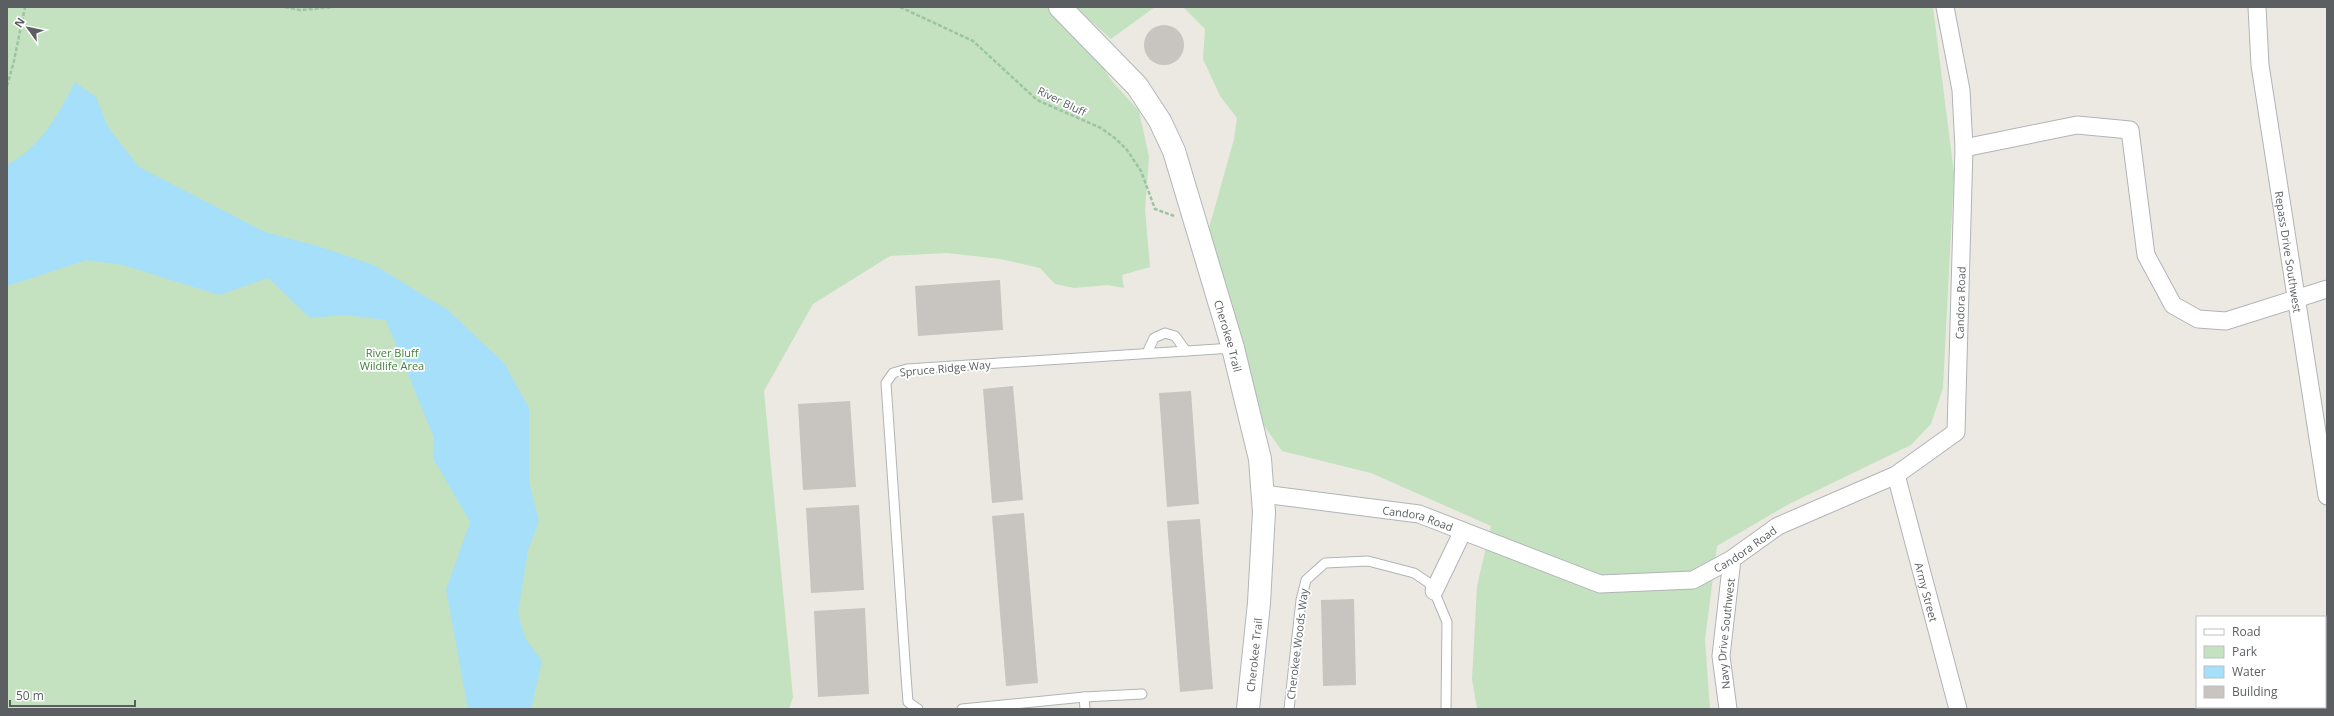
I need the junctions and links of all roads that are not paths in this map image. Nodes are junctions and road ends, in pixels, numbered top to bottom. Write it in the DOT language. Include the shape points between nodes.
graph roads {
  1 [pos="1060,7"];
  2 [pos="1945,7"];
  3 [pos="2258,7"];
  4 [pos="1964,148"];
  5 [pos="2327,289"];
  6 [pos="2295,298"];
  7 [pos="1234,348"];
  8 [pos="1186,351"];
  9 [pos="1147,353"];
  10 [pos="1896,475"];
  11 [pos="1263,494"];
  12 [pos="2327,496"];
  13 [pos="1463,531"];
  14 [pos="1732,559"];
  15 [pos="1434,591"];
  16 [pos="1142,694"];
  17 [pos="1084,697"];
  18 [pos="918,709"];
  19 [pos="962,709"];
  20 [pos="1085,709"];
  21 [pos="1248,709"];
  22 [pos="1289,709"];
  23 [pos="1446,709"];
  24 [pos="1728,709"];
  25 [pos="1958,709"];
  1 -- 7 [label="street, Cherokee Trail" via="1137,86 1152,107 1174,151"];
  2 -- 4 [label="street" via="1961,90"];
  3 -- 6 [label="street, Repass Drive Southwest" via="2260,65"];
  4 -- 6 [label="street" via="2077,125 2130,130 2146,256 2173,305 2198,319 2226,321"];
  4 -- 10 [label="street, Candora Road" via="1956,432"];
  5 -- 6 [label="street"];
  6 -- 12 [label="street, Repass Drive Southwest"];
  7 -- 8 [label="lane, Spruce Ridge Way"];
  7 -- 11 [label="street, Cherokee Trail" via="1260,459"];
  8 -- 9 [label="lane, Spruce Ridge Way"];
  8 -- 9 [label="lane" via="1175,336 1165,333 1154,338"];
  9 -- 18 [label="lane, Spruce Ridge Way" via="892,373 886,383 908,702"];
  10 -- 14 [label="street, Candora Road" via="1778,526"];
  10 -- 25 [label="street, Army Street"];
  11 -- 13 [label="street, Candora Road" via="1418,514"];
  11 -- 21 [label="street, Cherokee Trail" via="1259,603"];
  13 -- 14 [label="street, Candora Road" via="1600,584 1693,580"];
  13 -- 15 [label="street"];
  14 -- 24 [label="street, Navy Drive Southwest" via="1721,656"];
  15 -- 22 [label="lane, Cherokee Woods Way" via="1429,583 1414,573 1368,561 1325,563 1306,580 1300,600"];
  15 -- 23 [label="lane, Cherokee Woods Way" via="1447,622"];
  16 -- 17 [label="lane"];
  17 -- 19 [label="lane"];
  17 -- 20 [label="lane"];
}
